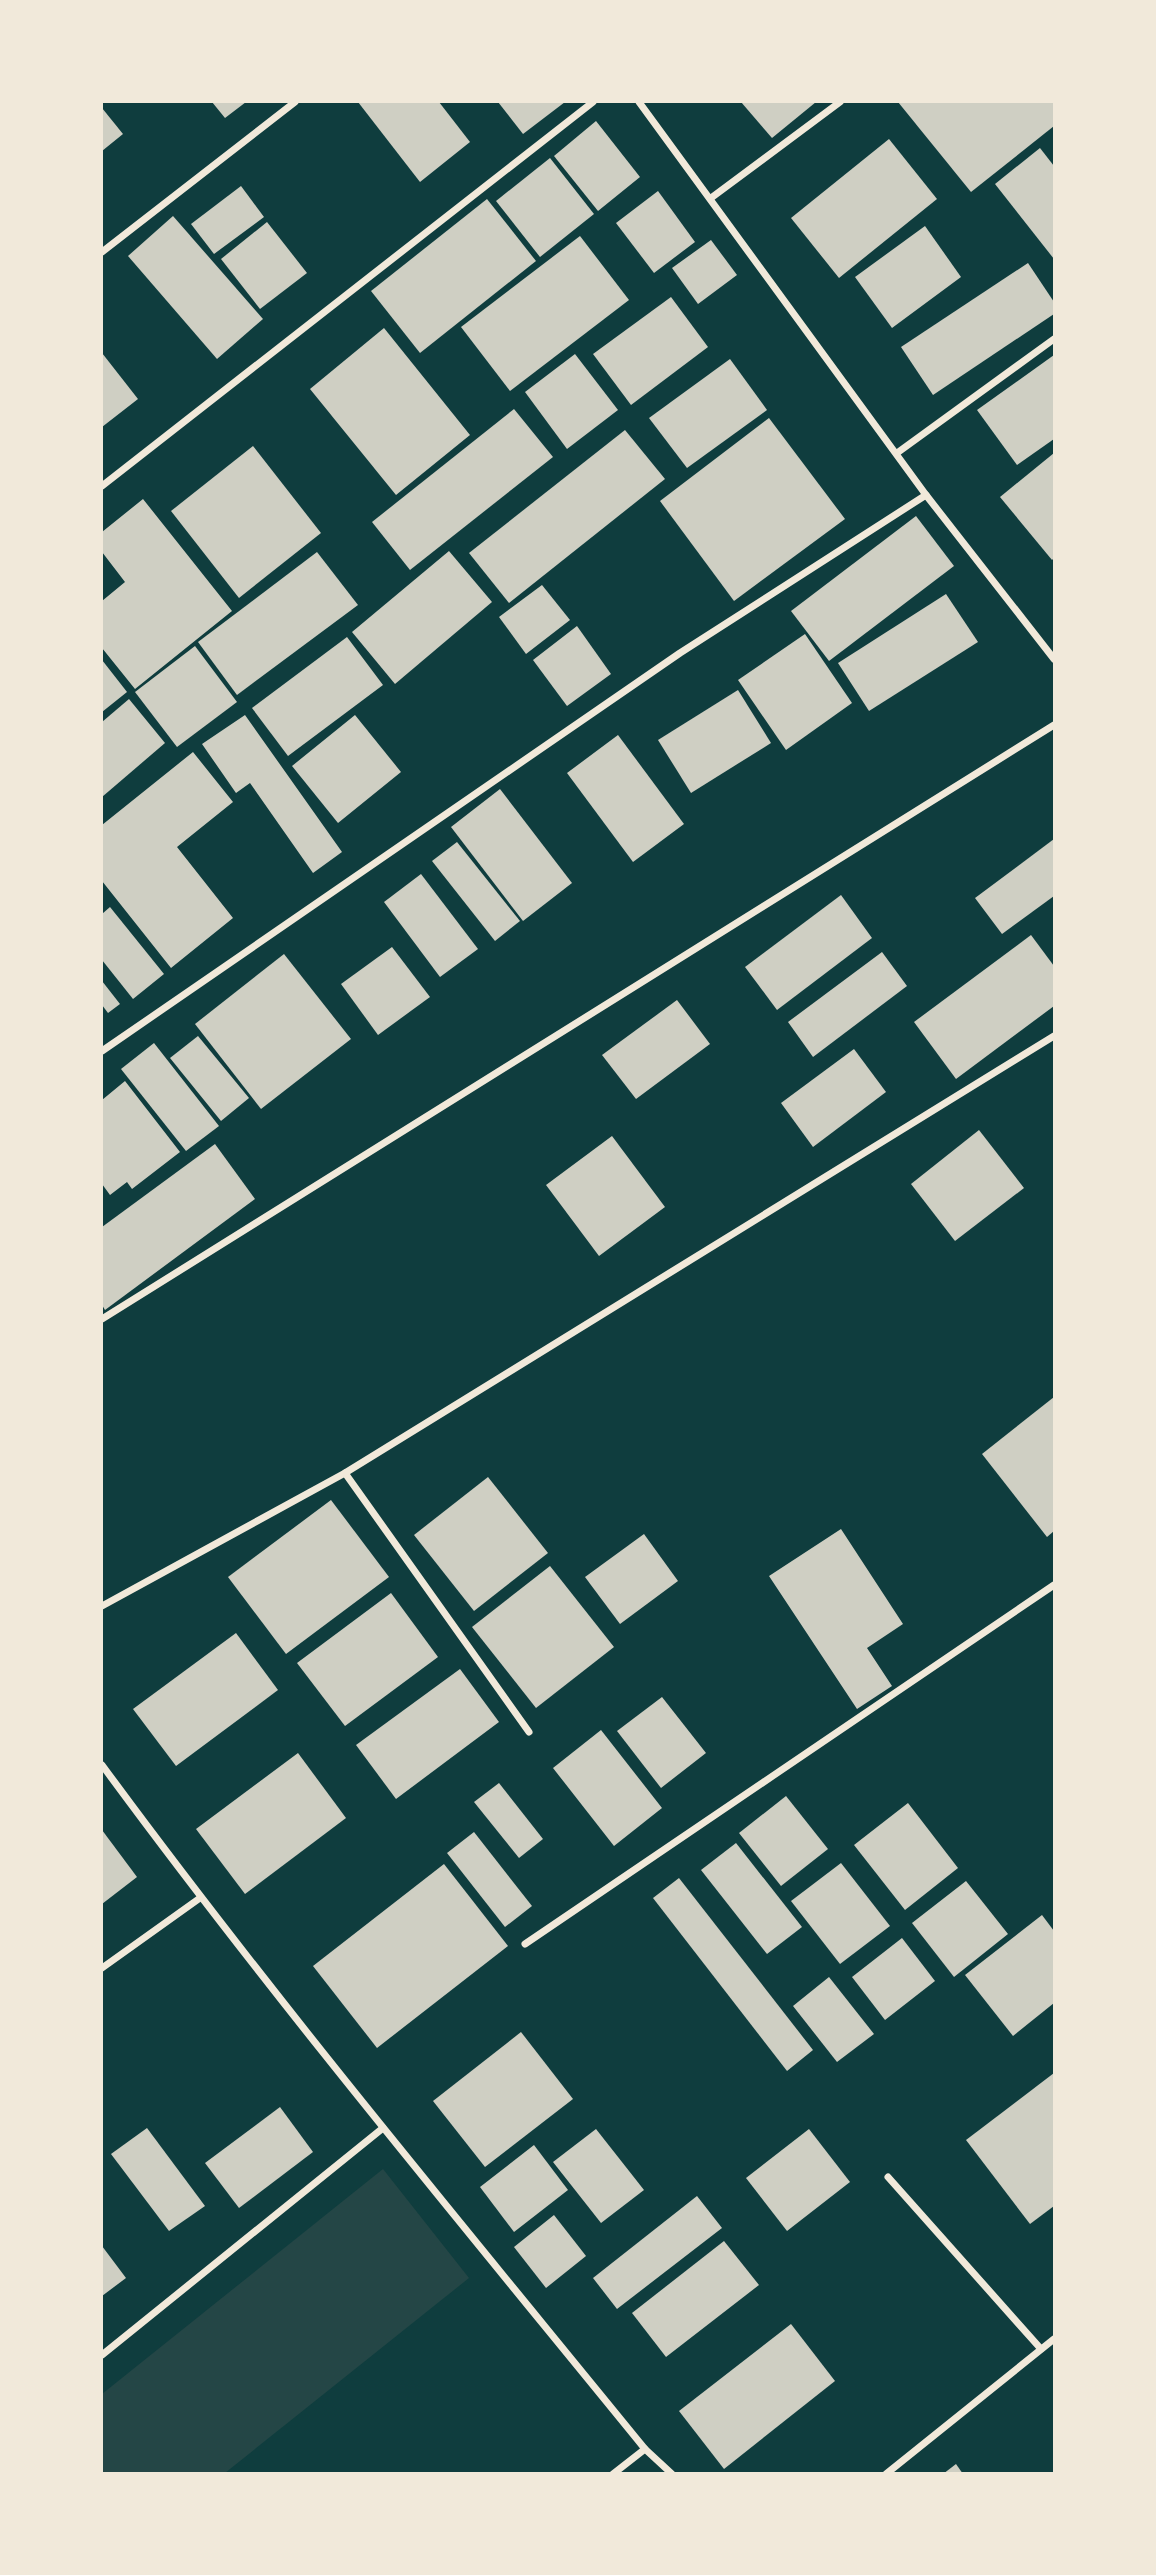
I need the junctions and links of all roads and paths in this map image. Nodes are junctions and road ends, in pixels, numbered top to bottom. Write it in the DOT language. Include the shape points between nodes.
graph roads {
  1 [pos="295,102"];
  2 [pos="593,102"];
  3 [pos="639,102"];
  4 [pos="840,102"];
  5 [pos="712,198"];
  6 [pos="102,252"];
  7 [pos="1055,339"];
  8 [pos="897,453"];
  9 [pos="102,486"];
  10 [pos="926,495"];
  11 [pos="1054,658"];
  12 [pos="1055,725"];
  13 [pos="1055,1035"];
  14 [pos="102,1051"];
  15 [pos="102,1319"];
  16 [pos="345,1473"];
  17 [pos="1055,1585"];
  18 [pos="102,1606"];
  19 [pos="529,1732"];
  20 [pos="102,1765"];
  21 [pos="200,1898"];
  22 [pos="525,1944"];
  23 [pos="102,1968"];
  24 [pos="383,2128"];
  25 [pos="888,2177"];
  26 [pos="1055,2339"];
  27 [pos="1041,2349"];
  28 [pos="102,2355"];
  29 [pos="645,2448"];
  30 [pos="613,2473"];
  31 [pos="672,2473"];
  32 [pos="886,2473"];
  1 -- 6 [label="street"];
  2 -- 9 [label="street"];
  3 -- 5 [label="street"];
  4 -- 5 [label="street"];
  5 -- 8 [label="street"];
  7 -- 8 [label="street"];
  8 -- 10 [label="street"];
  10 -- 11 [label="street"];
  10 -- 14 [label="street" via="680,653"];
  12 -- 15 [label="street"];
  13 -- 16 [label="street"];
  16 -- 18 [label="street"];
  16 -- 19 [label="street"];
  17 -- 22 [label="street"];
  20 -- 21 [label="street"];
  21 -- 23 [label="street"];
  21 -- 24 [label="street"];
  24 -- 28 [label="street"];
  24 -- 29 [label="street"];
  25 -- 27 [label="street"];
  26 -- 27 [label="street"];
  27 -- 32 [label="street"];
  29 -- 30 [label="street"];
  29 -- 31 [label="street"];
}
